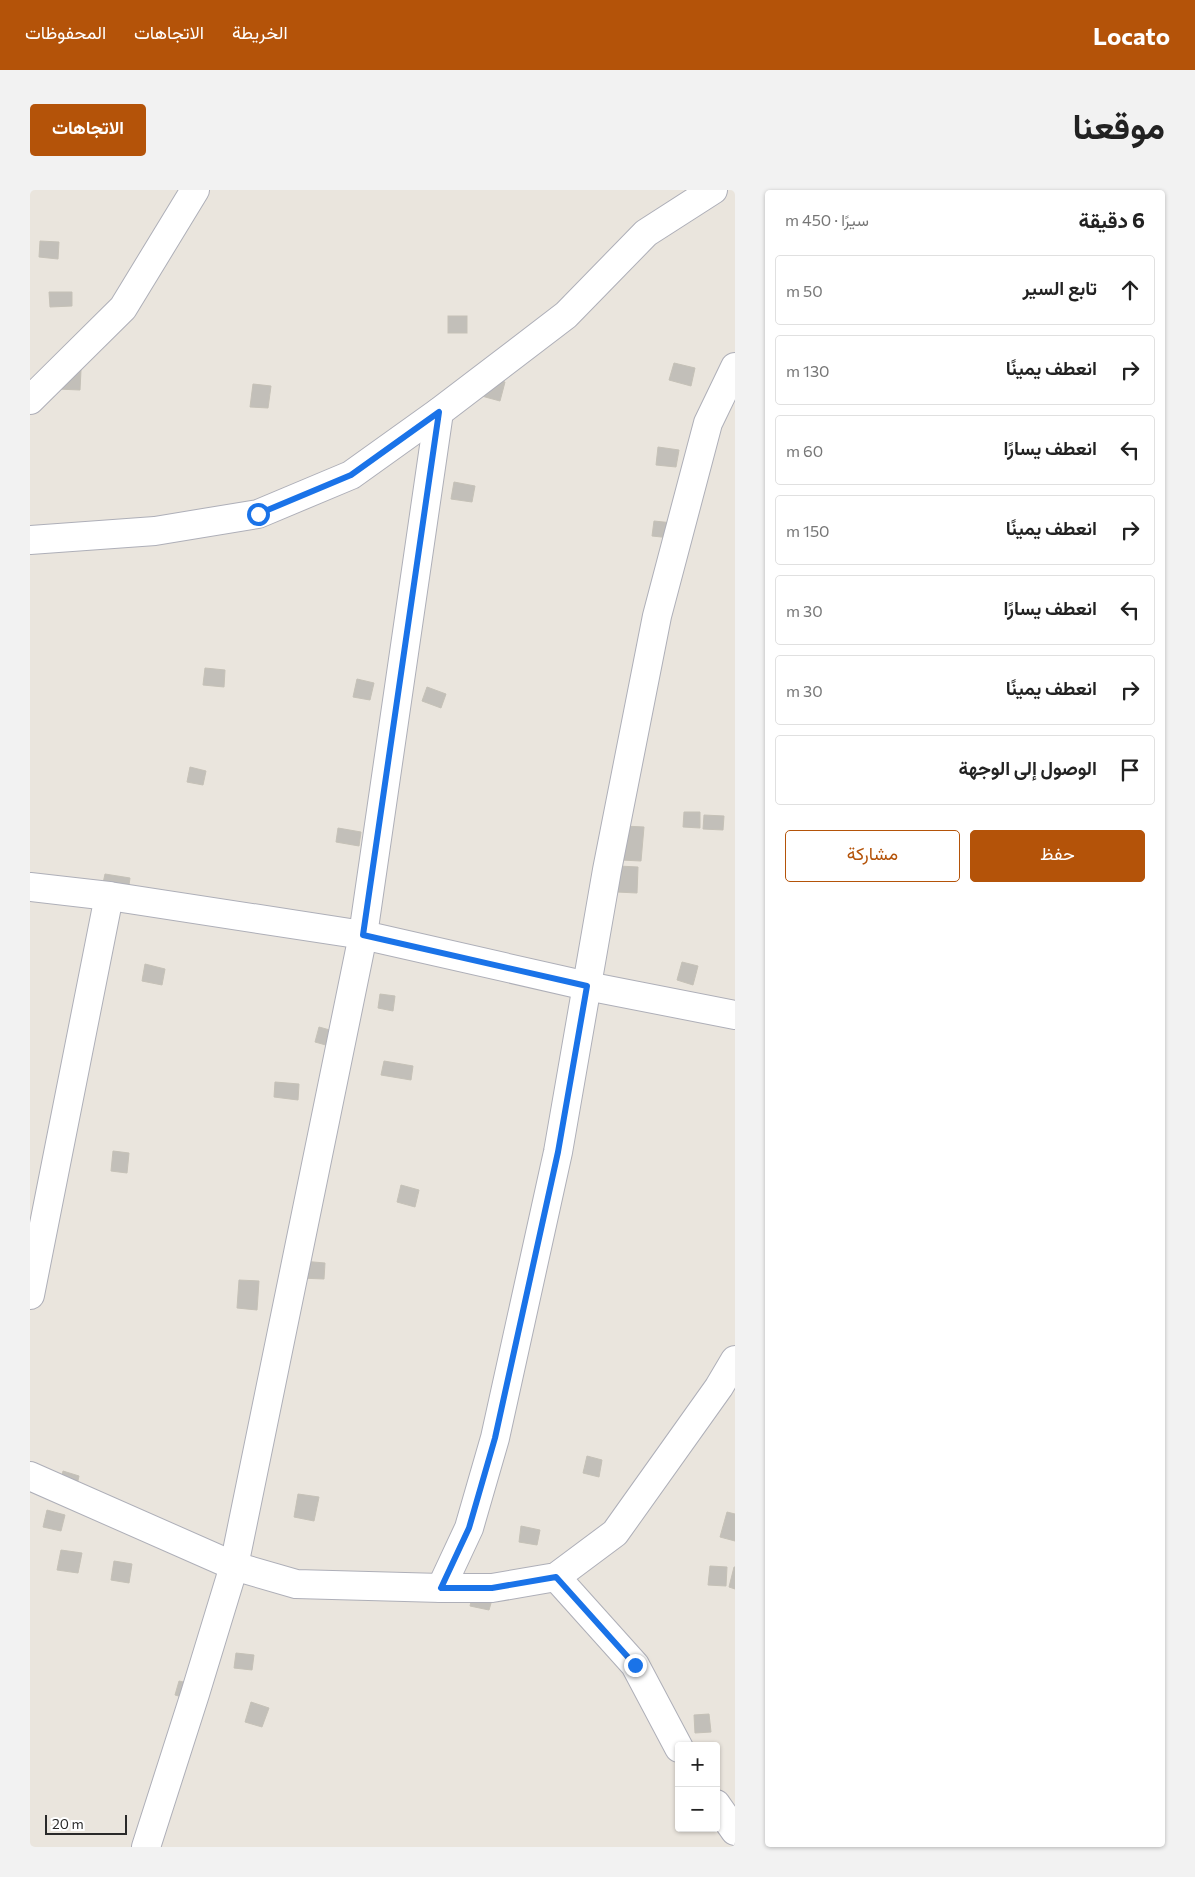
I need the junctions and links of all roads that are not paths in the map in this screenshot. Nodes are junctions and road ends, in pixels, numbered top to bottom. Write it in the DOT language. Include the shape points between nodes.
graph roads {
  1 [pos="195,190"];
  2 [pos="713,190"];
  3 [pos="735,367"];
  4 [pos="30,400"];
  5 [pos="439,412"];
  6 [pos="30,540"];
  7 [pos="30,888"];
  8 [pos="109,896"];
  9 [pos="363,935"];
  10 [pos="587,986"];
  11 [pos="735,1015"];
  12 [pos="30,1295"];
  13 [pos="735,1360"];
  14 [pos="30,1476"];
  15 [pos="234,1566"];
  16 [pos="556,1577"];
  17 [pos="441,1588"];
  18 [pos="676,1742"];
  19 [pos="720,1810"];
  20 [pos="735,1831"];
  21 [pos="146,1847"];
  1 -- 4 [label="street" via="123,308"];
  2 -- 5 [label="street" via="646,233 566,316"];
  3 -- 10 [label="street" via="708,423 657,616"];
  5 -- 6 [label="street" via="351,475 258,514 154,531"];
  5 -- 9 [label="street"];
  7 -- 8 [label="street"];
  8 -- 9 [label="street"];
  8 -- 12 [label="street"];
  9 -- 10 [label="street"];
  9 -- 15 [label="street"];
  10 -- 11 [label="street"];
  10 -- 17 [label="street" via="558,1152 495,1438 469,1528"];
  13 -- 16 [label="street" via="615,1533"];
  14 -- 15 [label="street"];
  15 -- 17 [label="street" via="296,1584"];
  15 -- 21 [label="street"];
  16 -- 17 [label="street" via="492,1588"];
  16 -- 18 [label="street" via="635,1665"];
  19 -- 20 [label="street"];
}
